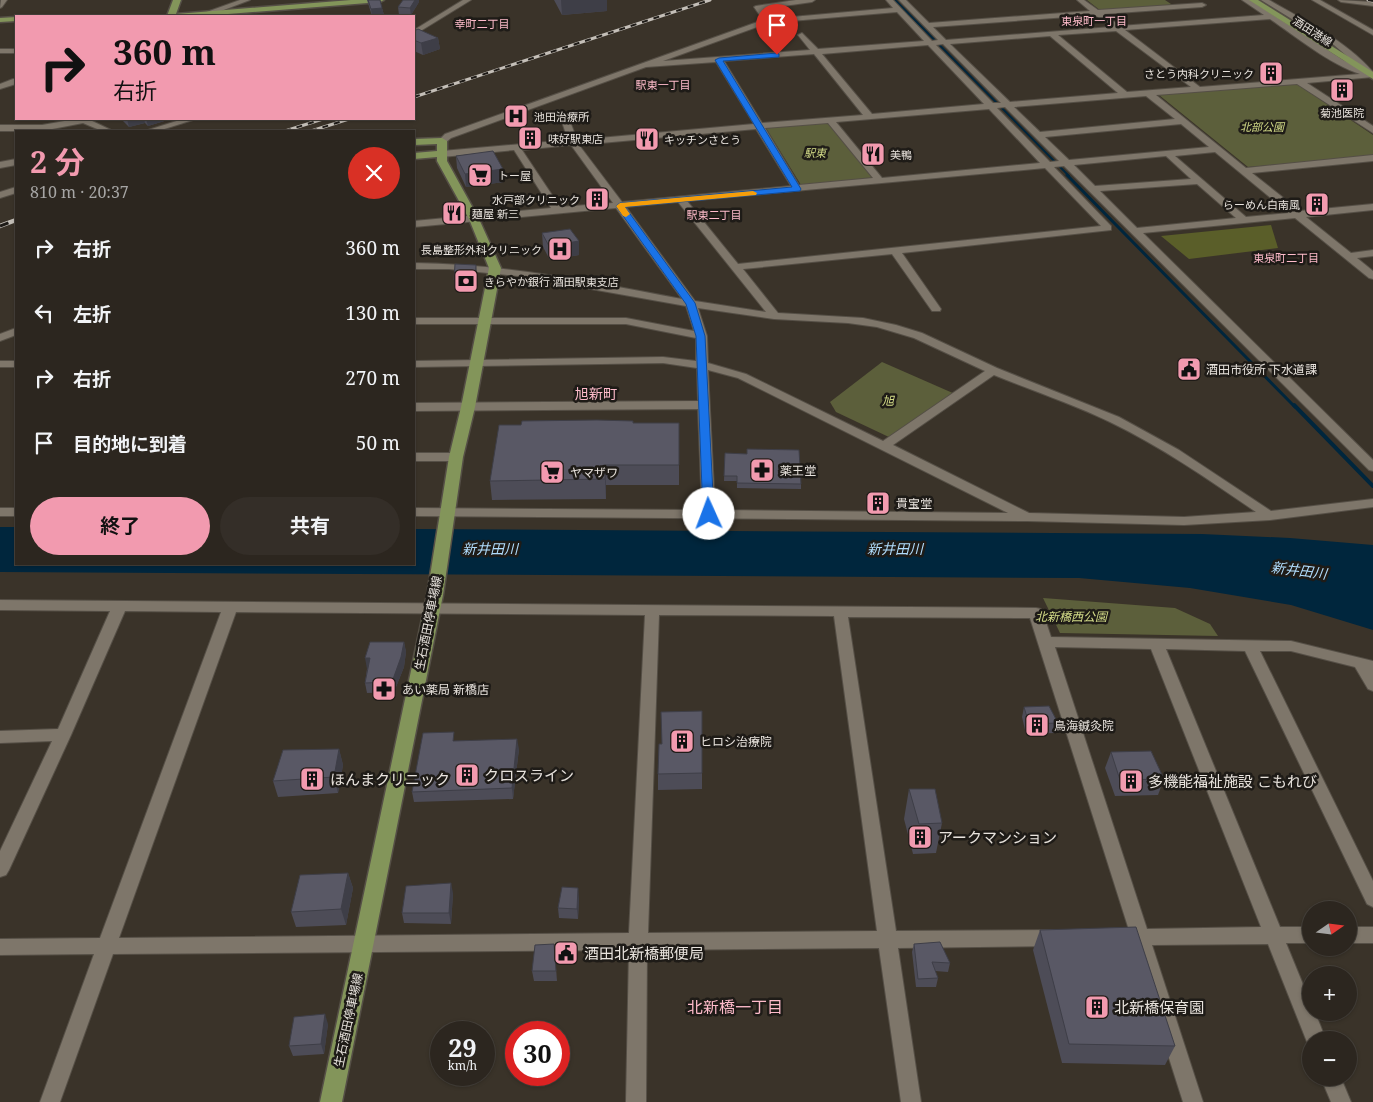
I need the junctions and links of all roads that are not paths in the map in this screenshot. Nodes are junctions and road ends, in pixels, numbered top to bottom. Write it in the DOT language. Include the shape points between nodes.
graph roads {
  1 [pos="4,0"];
  2 [pos="177,0"];
  3 [pos="213,0"];
  4 [pos="247,0"];
  5 [pos="380,0"];
  6 [pos="468,0"];
  7 [pos="812,0"];
  8 [pos="889,0"];
  9 [pos="902,0"];
  10 [pos="1080,0"];
  11 [pos="1170,0"];
  12 [pos="1195,0"];
  13 [pos="1245,0"];
  14 [pos="1253,0"];
  15 [pos="1264,0"];
  16 [pos="1315,0"];
  17 [pos="1341,0"];
  18 [pos="1373,4"];
  19 [pos="1202,5"];
  20 [pos="0,6"];
  21 [pos="1180,7"];
  22 [pos="898,10"];
  23 [pos="1097,13"];
  24 [pos="171,15"];
  25 [pos="205,15"];
  26 [pos="1272,17"];
  27 [pos="440,18"];
  28 [pos="15,19"];
  29 [pos="423,19"];
  30 [pos="0,20"];
  31 [pos="767,21"];
  32 [pos="1226,21"];
  33 [pos="927,25"];
  34 [pos="1119,29"];
  35 [pos="415,32"];
  36 [pos="1373,33"];
  37 [pos="802,34"];
  38 [pos="1052,34"];
  39 [pos="945,43"];
  40 [pos="931,44"];
  41 [pos="0,51"];
  42 [pos="15,51"];
  43 [pos="816,52"];
  44 [pos="719,60"];
  45 [pos="644,66"];
  46 [pos="1372,76"];
  47 [pos="15,81"];
  48 [pos="1299,81"];
  49 [pos="0,87"];
  50 [pos="1198,89"];
  51 [pos="15,90"];
  52 [pos="0,92"];
  53 [pos="1148,93"];
  54 [pos="1125,95"];
  55 [pos="1007,104"];
  56 [pos="990,106"];
  57 [pos="564,116"];
  58 [pos="869,116"];
  59 [pos="83,120"];
  60 [pos="188,120"];
  61 [pos="830,120"];
  62 [pos="1183,121"];
  63 [pos="758,126"];
  64 [pos="0,128"];
  65 [pos="107,130"];
  66 [pos="153,130"];
  67 [pos="1373,130"];
  68 [pos="1037,135"];
  69 [pos="415,142"];
  70 [pos="574,142"];
  71 [pos="442,147"];
  72 [pos="516,147"];
  73 [pos="1217,149"];
  74 [pos="1168,154"];
  75 [pos="415,156"];
  76 [pos="1373,158"];
  77 [pos="15,162"];
  78 [pos="1066,164"];
  79 [pos="0,165"];
  80 [pos="1048,165"];
  81 [pos="1244,171"];
  82 [pos="880,181"];
  83 [pos="1199,181"];
  84 [pos="797,189"];
  85 [pos="15,190"];
  86 [pos="1092,190"];
  87 [pos="0,195"];
  88 [pos="681,200"];
  89 [pos="620,206"];
  90 [pos="1373,207"];
  91 [pos="558,211"];
  92 [pos="1298,214"];
  93 [pos="474,219"];
  94 [pos="1244,220"];
  95 [pos="415,224"];
  96 [pos="1133,231"];
  97 [pos="895,250"];
  98 [pos="1373,253"];
  99 [pos="1348,256"];
  100 [pos="415,266"];
  101 [pos="735,267"];
  102 [pos="495,268"];
  103 [pos="1373,276"];
  104 [pos="691,303"];
  105 [pos="936,309"];
  106 [pos="775,316"];
  107 [pos="415,321"];
  108 [pos="485,321"];
  109 [pos="15,331"];
  110 [pos="700,336"];
  111 [pos="0,338"];
  112 [pos="0,364"];
  113 [pos="15,364"];
  114 [pos="415,364"];
  115 [pos="477,364"];
  116 [pos="702,365"];
  117 [pos="993,370"];
  118 [pos="704,405"];
  119 [pos="415,407"];
  120 [pos="468,407"];
  121 [pos="884,446"];
  122 [pos="415,457"];
  123 [pos="456,457"];
  124 [pos="1373,467"];
  125 [pos="1373,503"];
  126 [pos="0,512"];
  127 [pos="15,512"];
  128 [pos="415,512"];
  129 [pos="709,514"];
  130 [pos="1270,516"];
  131 [pos="446,517"];
  132 [pos="1027,517"];
  133 [pos="434,602"];
  134 [pos="0,605"];
  135 [pos="119,607"];
  136 [pos="230,607"];
  137 [pos="652,610"];
  138 [pos="840,611"];
  139 [pos="1046,642"];
  140 [pos="1156,643"];
  141 [pos="1250,645"];
  142 [pos="1366,664"];
  143 [pos="1373,685"];
  144 [pos="63,735"];
  145 [pos="0,737"];
  146 [pos="0,870"];
  147 [pos="1373,899"];
  148 [pos="1358,935"];
  149 [pos="1373,935"];
  150 [pos="1274,936"];
  151 [pos="1302,936"];
  152 [pos="1071,937"];
  153 [pos="1111,937"];
  154 [pos="1140,937"];
  155 [pos="886,939"];
  156 [pos="638,941"];
  157 [pos="363,943"];
  158 [pos="106,946"];
  159 [pos="0,947"];
  160 [pos="1312,1031"];
  161 [pos="1334,1086"];
  162 [pos="50,1102"];
  163 [pos="331,1102"];
  164 [pos="636,1102"];
  165 [pos="911,1102"];
  166 [pos="1193,1102"];
  167 [pos="1341,1102"];
  1 -- 20 [label="street"];
  2 -- 24 [label="main road"];
  3 -- 25 [label="street"];
  4 -- 25 [label="street"];
  5 -- 25 [label="main road"];
  6 -- 27 [label="street"];
  7 -- 31 [label="street" via="758,6"];
  8 -- 22 [label="street"];
  9 -- 33 [label="street"];
  10 -- 23 [label="street"];
  11 -- 21 [label="street"];
  12 -- 19 [label="street"];
  13 -- 26 [label="street, 酒田港線"];
  14 -- 46 [label="main road, 酒田港線"];
  15 -- 46 [label="street, 酒田港線" via="1348,53"];
  16 -- 36 [label="street"];
  17 -- 18 [label="street"];
  19 -- 21 [label="street"];
  19 -- 32 [label="street"];
  21 -- 23 [label="street"];
  22 -- 31 [label="street"];
  22 -- 40 [label="street"];
  23 -- 33 [label="street"];
  23 -- 34 [label="street"];
  26 -- 32 [label="street"];
  26 -- 46 [label="street, 酒田港線" via="1352,69"];
  27 -- 29 [label="street"];
  27 -- 35 [label="street"];
  28 -- 30 [label="main road"];
  31 -- 45 [label="street"];
  32 -- 34 [label="street"];
  33 -- 39 [label="street"];
  34 -- 38 [label="street"];
  34 -- 50 [label="street"];
  37 -- 43 [label="street"];
  38 -- 39 [label="street"];
  38 -- 54 [label="street"];
  39 -- 40 [label="street"];
  39 -- 55 [label="street"];
  40 -- 43 [label="street"];
  40 -- 56 [label="street"];
  41 -- 42 [label="street"];
  43 -- 44 [label="street"];
  43 -- 58 [label="street"];
  44 -- 45 [label="street"];
  44 -- 63 [label="street"];
  45 -- 71 [label="street" via="448,136"];
  46 -- 48 [label="street"];
  47 -- 49 [label="street"];
  48 -- 50 [label="street"];
  48 -- 67 [label="street"];
  50 -- 53 [label="street"];
  51 -- 52 [label="street"];
  53 -- 54 [label="street"];
  53 -- 62 [label="street"];
  54 -- 55 [label="street"];
  55 -- 56 [label="street"];
  55 -- 68 [label="street"];
  56 -- 58 [label="street"];
  56 -- 80 [label="street"];
  57 -- 70 [label="street"];
  58 -- 61 [label="street"];
  59 -- 64 [label="street" via="42,128"];
  59 -- 65 [label="street"];
  60 -- 66 [label="street"];
  61 -- 63 [label="street"];
  61 -- 82 [label="street"];
  62 -- 68 [label="street"];
  62 -- 73 [label="street"];
  63 -- 70 [label="street"];
  63 -- 84 [label="street"];
  68 -- 78 [label="street"];
  69 -- 71 [label="main road"];
  70 -- 72 [label="street"];
  70 -- 89 [label="street"];
  71 -- 72 [label="street"];
  71 -- 75 [label="main road"];
  71 -- 93 [label="main road" via="442,161"];
  72 -- 91 [label="street"];
  73 -- 74 [label="street"];
  73 -- 81 [label="street"];
  74 -- 78 [label="street"];
  74 -- 83 [label="street"];
  76 -- 81 [label="street"];
  77 -- 79 [label="street"];
  78 -- 80 [label="street"];
  78 -- 86 [label="street"];
  80 -- 82 [label="street"];
  80 -- 97 [label="street" via="1108,228"];
  81 -- 92 [label="street"];
  82 -- 84 [label="street"];
  83 -- 86 [label="street"];
  83 -- 94 [label="street"];
  84 -- 88 [label="street"];
  85 -- 87 [label="street"];
  86 -- 96 [label="street"];
  88 -- 89 [label="street"];
  88 -- 101 [label="street"];
  89 -- 91 [label="street"];
  89 -- 104 [label="street"];
  90 -- 92 [label="street"];
  91 -- 93 [label="street"];
  92 -- 94 [label="street"];
  92 -- 99 [label="street"];
  93 -- 95 [label="street"];
  93 -- 102 [label="main road"];
  94 -- 96 [label="street"];
  96 -- 124 [label="street"];
  97 -- 101 [label="street"];
  97 -- 105 [label="street"];
  98 -- 99 [label="street"];
  99 -- 103 [label="street"];
  100 -- 102 [label="street"];
  101 -- 106 [label="street"];
  102 -- 104 [label="street"];
  102 -- 108 [label="main road, 生石酒田停車場線"];
  104 -- 106 [label="street"];
  104 -- 110 [label="street"];
  106 -- 117 [label="street" via="856,319 892,327 930,340"];
  107 -- 108 [label="street"];
  108 -- 110 [label="street" via="626,321"];
  108 -- 115 [label="main road, 生石酒田停車場線"];
  109 -- 111 [label="street"];
  110 -- 116 [label="street"];
  112 -- 113 [label="street"];
  114 -- 115 [label="street"];
  115 -- 116 [label="street" via="663,360"];
  115 -- 120 [label="main road, 生石酒田停車場線"];
  116 -- 118 [label="street"];
  116 -- 121 [label="street" via="742,376"];
  117 -- 121 [label="street"];
  117 -- 130 [label="street" via="1115,420 1166,447"];
  118 -- 120 [label="street"];
  118 -- 129 [label="street"];
  119 -- 120 [label="street"];
  120 -- 123 [label="main road, 生石酒田停車場線"];
  121 -- 132 [label="street"];
  122 -- 123 [label="street"];
  123 -- 131 [label="main road, 生石酒田停車場線"];
  125 -- 130 [label="street"];
  126 -- 127 [label="street"];
  128 -- 131 [label="street"];
  129 -- 131 [label="street"];
  129 -- 132 [label="street"];
  130 -- 132 [label="street" via="1184,521"];
  131 -- 133 [label="main road, 生石酒田停車場線"];
  133 -- 136 [label="street"];
  133 -- 137 [label="street"];
  133 -- 157 [label="main road, 生石酒田停車場線"];
  134 -- 135 [label="street"];
  135 -- 136 [label="street"];
  135 -- 144 [label="street"];
  136 -- 158 [label="street"];
  137 -- 138 [label="street"];
  137 -- 156 [label="street"];
  138 -- 139 [label="street" via="1036,613"];
  138 -- 155 [label="street"];
  139 -- 140 [label="street"];
  139 -- 154 [label="street"];
  140 -- 141 [label="street"];
  140 -- 150 [label="street"];
  141 -- 142 [label="street" via="1290,646"];
  141 -- 147 [label="street"];
  142 -- 143 [label="street"];
  144 -- 145 [label="street"];
  144 -- 146 [label="street"];
  148 -- 149 [label="street"];
  150 -- 151 [label="street"];
  150 -- 154 [label="street"];
  150 -- 160 [label="street"];
  152 -- 155 [label="street"];
  153 -- 154 [label="street"];
  154 -- 166 [label="street"];
  155 -- 156 [label="street"];
  155 -- 165 [label="street"];
  156 -- 157 [label="street"];
  156 -- 164 [label="street"];
  157 -- 158 [label="street"];
  157 -- 163 [label="main road, 生石酒田停車場線"];
  158 -- 159 [label="street"];
  158 -- 162 [label="street"];
  161 -- 167 [label="street"];
}
